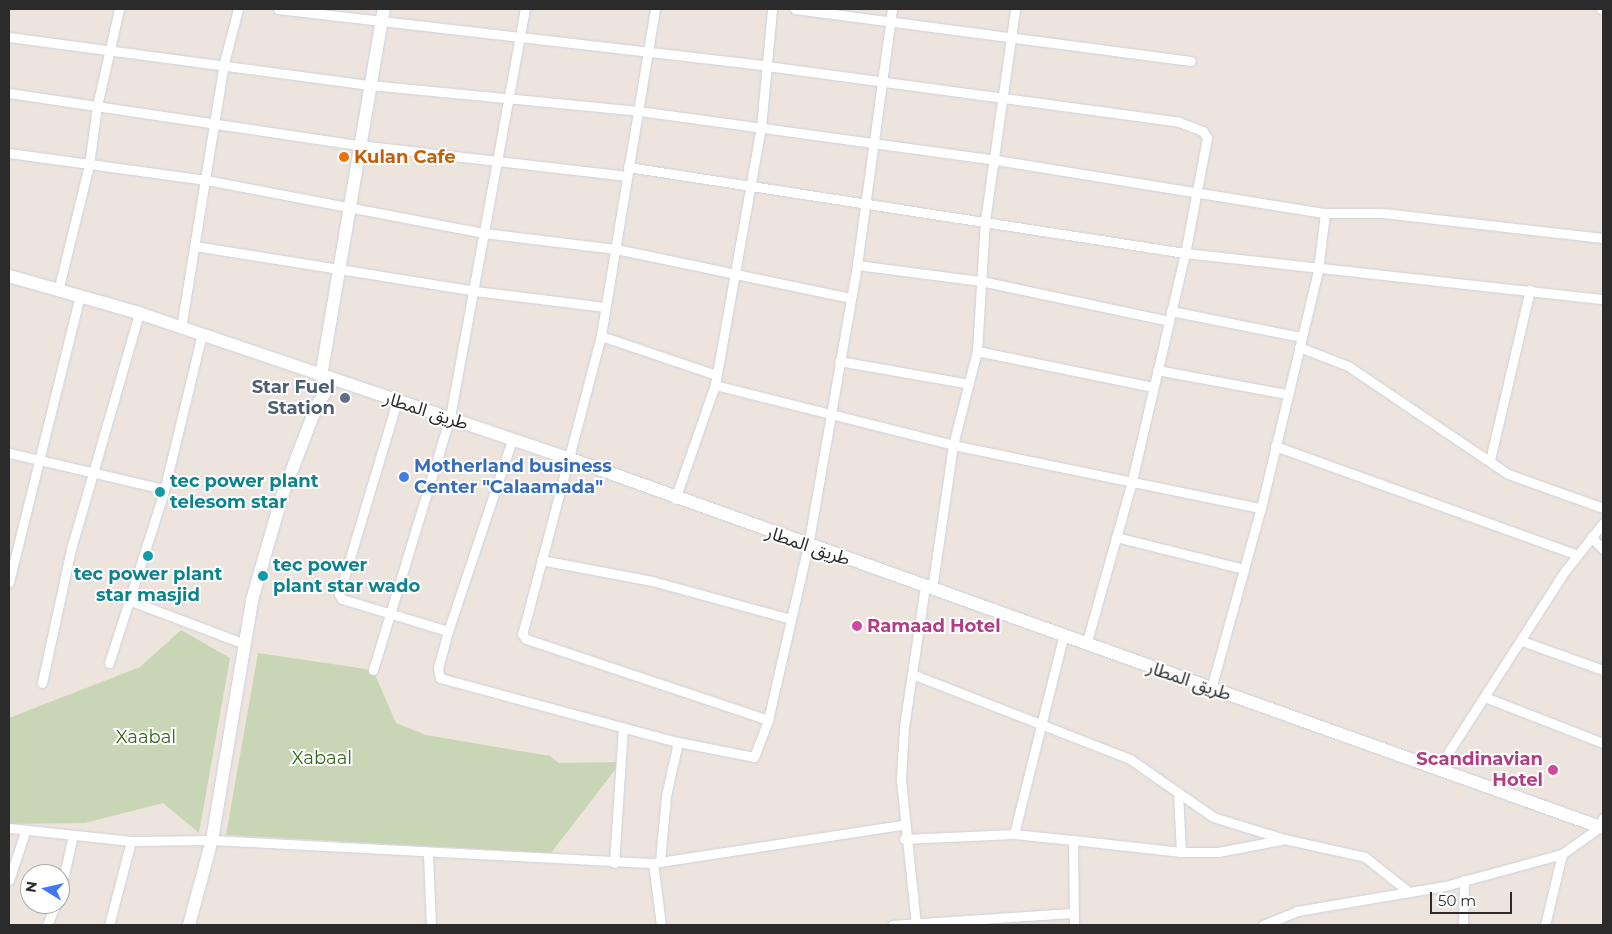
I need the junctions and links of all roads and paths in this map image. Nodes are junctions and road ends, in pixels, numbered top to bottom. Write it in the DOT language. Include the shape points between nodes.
graph roads {
  1 [pos="119,9"];
  2 [pos="238,9"];
  3 [pos="278,9"];
  4 [pos="384,9"];
  5 [pos="525,9"];
  6 [pos="655,9"];
  7 [pos="772,9"];
  8 [pos="796,9"];
  9 [pos="892,9"];
  10 [pos="1014,9"];
  11 [pos="891,20"];
  12 [pos="381,22"];
  13 [pos="1011,35"];
  14 [pos="9,37"];
  15 [pos="518,37"];
  16 [pos="108,49"];
  17 [pos="648,50"];
  18 [pos="1191,61"];
  19 [pos="224,63"];
  20 [pos="767,66"];
  21 [pos="881,82"];
  22 [pos="370,85"];
  23 [pos="9,93"];
  24 [pos="507,97"];
  25 [pos="1001,98"];
  26 [pos="97,106"];
  27 [pos="639,111"];
  28 [pos="215,122"];
  29 [pos="761,128"];
  30 [pos="875,143"];
  31 [pos="359,145"];
  32 [pos="9,153"];
  33 [pos="496,160"];
  34 [pos="996,160"];
  35 [pos="89,165"];
  36 [pos="627,172"];
  37 [pos="206,180"];
  38 [pos="749,185"];
  39 [pos="1196,190"];
  40 [pos="865,206"];
  41 [pos="347,210"];
  42 [pos="1324,213"];
  43 [pos="985,221"];
  44 [pos="484,233"];
  45 [pos="1603,238"];
  46 [pos="195,246"];
  47 [pos="616,249"];
  48 [pos="1185,253"];
  49 [pos="857,264"];
  50 [pos="336,268"];
  51 [pos="1318,270"];
  52 [pos="735,272"];
  53 [pos="9,276"];
  54 [pos="981,281"];
  55 [pos="59,288"];
  56 [pos="1530,290"];
  57 [pos="476,291"];
  58 [pos="80,295"];
  59 [pos="850,298"];
  60 [pos="1603,299"];
  61 [pos="605,307"];
  62 [pos="1171,311"];
  63 [pos="139,313"];
  64 [pos="1169,321"];
  65 [pos="181,328"];
  66 [pos="202,334"];
  67 [pos="601,336"];
  68 [pos="1300,342"];
  69 [pos="977,351"];
  70 [pos="839,361"];
  71 [pos="1157,370"];
  72 [pos="716,375"];
  73 [pos="327,378"];
  74 [pos="969,384"];
  75 [pos="715,385"];
  76 [pos="1153,387"];
  77 [pos="1287,394"];
  78 [pos="397,402"];
  79 [pos="829,415"];
  80 [pos="450,417"];
  81 [pos="512,440"];
  82 [pos="952,445"];
  83 [pos="1275,446"];
  84 [pos="9,453"];
  85 [pos="568,458"];
  86 [pos="38,460"];
  87 [pos="1490,460"];
  88 [pos="92,470"];
  89 [pos="1132,481"];
  90 [pos="164,489"];
  91 [pos="675,498"];
  92 [pos="1261,508"];
  93 [pos="1603,508"];
  94 [pos="1603,523"];
  95 [pos="1591,537"];
  96 [pos="1116,538"];
  97 [pos="808,546"];
  98 [pos="1603,549"];
  99 [pos="1577,556"];
  100 [pos="541,560"];
  101 [pos="1244,569"];
  102 [pos="9,582"];
  103 [pos="929,588"];
  104 [pos="131,601"];
  105 [pos="390,613"];
  106 [pos="792,619"];
  107 [pos="448,631"];
  108 [pos="1062,638"];
  109 [pos="1522,641"];
  110 [pos="242,643"];
  111 [pos="1086,645"];
  112 [pos="110,663"];
  113 [pos="373,670"];
  114 [pos="1603,670"];
  115 [pos="912,674"];
  116 [pos="42,683"];
  117 [pos="1210,689"];
  118 [pos="1487,698"];
  119 [pos="768,720"];
  120 [pos="1041,724"];
  121 [pos="623,727"];
  122 [pos="678,742"];
  123 [pos="1603,743"];
  124 [pos="1439,767"];
  125 [pos="1178,793"];
  126 [pos="1602,824"];
  127 [pos="902,825"];
  128 [pos="9,828"];
  129 [pos="25,832"];
  130 [pos="1014,834"];
  131 [pos="73,835"];
  132 [pos="904,839"];
  133 [pos="1284,839"];
  134 [pos="131,840"];
  135 [pos="212,840"];
  136 [pos="1073,840"];
  137 [pos="1182,852"];
  138 [pos="428,854"];
  139 [pos="1562,854"];
  140 [pos="657,862"];
  141 [pos="614,863"];
  142 [pos="66,864"];
  143 [pos="9,880"];
  144 [pos="1464,880"];
  145 [pos="1409,892"];
  146 [pos="1072,913"];
  147 [pos="110,925"];
  148 [pos="188,925"];
  149 [pos="431,925"];
  150 [pos="660,925"];
  151 [pos="892,925"];
  152 [pos="916,925"];
  153 [pos="1074,925"];
  154 [pos="1263,925"];
  155 [pos="1463,925"];
  156 [pos="1545,925"];
  1 -- 16 [label="street"];
  2 -- 19 [label="street"];
  3 -- 12 [label="street"];
  4 -- 12 [label="main road"];
  5 -- 15 [label="street"];
  6 -- 17 [label="street"];
  7 -- 20 [label="street"];
  8 -- 11 [label="street"];
  9 -- 11 [label="street"];
  10 -- 13 [label="street"];
  11 -- 13 [label="street"];
  11 -- 21 [label="street"];
  12 -- 15 [label="street"];
  12 -- 22 [label="main road"];
  13 -- 18 [label="street" via="1110,53"];
  13 -- 25 [label="street"];
  14 -- 16 [label="street"];
  15 -- 17 [label="street"];
  15 -- 24 [label="street"];
  16 -- 19 [label="street"];
  16 -- 26 [label="street"];
  17 -- 20 [label="street"];
  17 -- 27 [label="street"];
  19 -- 22 [label="street"];
  19 -- 28 [label="street"];
  20 -- 21 [label="street"];
  20 -- 29 [label="street"];
  21 -- 25 [label="street"];
  21 -- 30 [label="street"];
  22 -- 24 [label="street"];
  22 -- 31 [label="main road"];
  23 -- 26 [label="street"];
  24 -- 27 [label="street"];
  24 -- 33 [label="street"];
  25 -- 34 [label="street"];
  25 -- 39 [label="street" via="1199,128 1207,138"];
  26 -- 28 [label="street"];
  26 -- 35 [label="street"];
  27 -- 29 [label="street"];
  27 -- 36 [label="street"];
  28 -- 31 [label="street"];
  28 -- 37 [label="street"];
  29 -- 30 [label="street"];
  29 -- 38 [label="street"];
  30 -- 34 [label="street"];
  30 -- 40 [label="street"];
  31 -- 33 [label="street"];
  31 -- 41 [label="main road"];
  32 -- 35 [label="street"];
  33 -- 36 [label="street"];
  33 -- 44 [label="street"];
  34 -- 39 [label="street"];
  34 -- 43 [label="street"];
  35 -- 37 [label="street"];
  35 -- 55 [label="street"];
  36 -- 38 [label="street"];
  36 -- 47 [label="street"];
  37 -- 41 [label="street"];
  37 -- 46 [label="street"];
  38 -- 40 [label="street"];
  38 -- 52 [label="street"];
  39 -- 42 [label="street"];
  39 -- 48 [label="street"];
  40 -- 43 [label="street"];
  40 -- 49 [label="street"];
  41 -- 44 [label="street"];
  41 -- 50 [label="main road"];
  42 -- 45 [label="street" via="1407,215"];
  42 -- 51 [label="street"];
  43 -- 48 [label="street"];
  43 -- 54 [label="street"];
  44 -- 47 [label="street"];
  44 -- 57 [label="street"];
  46 -- 50 [label="street"];
  46 -- 65 [label="street"];
  47 -- 52 [label="street"];
  47 -- 61 [label="street"];
  48 -- 51 [label="street"];
  48 -- 62 [label="street"];
  49 -- 54 [label="street"];
  49 -- 59 [label="street"];
  50 -- 57 [label="street"];
  50 -- 73 [label="main road"];
  51 -- 56 [label="street"];
  51 -- 68 [label="street"];
  52 -- 59 [label="street"];
  52 -- 72 [label="street"];
  53 -- 55 [label="main road, طريق المطار"];
  54 -- 64 [label="street"];
  54 -- 69 [label="street"];
  55 -- 58 [label="main road, طريق المطار"];
  56 -- 60 [label="street"];
  56 -- 87 [label="street"];
  57 -- 61 [label="street"];
  57 -- 80 [label="street"];
  58 -- 63 [label="main road, طريق المطار"];
  58 -- 86 [label="street"];
  59 -- 70 [label="street"];
  61 -- 67 [label="street"];
  62 -- 64 [label="street"];
  62 -- 68 [label="street"];
  63 -- 65 [label="main road, طريق المطار"];
  63 -- 88 [label="street"];
  64 -- 71 [label="street"];
  65 -- 66 [label="main road, طريق المطار"];
  66 -- 73 [label="main road, طريق المطار"];
  66 -- 90 [label="street"];
  67 -- 72 [label="street"];
  67 -- 85 [label="street"];
  68 -- 77 [label="street"];
  68 -- 87 [label="street" via="1348,366"];
  69 -- 74 [label="street"];
  69 -- 76 [label="street"];
  70 -- 74 [label="street"];
  70 -- 79 [label="street"];
  71 -- 76 [label="street"];
  71 -- 77 [label="street"];
  72 -- 75 [label="street"];
  73 -- 78 [label="main road, طريق المطار"];
  73 -- 110 [label="main road" via="282,496"];
  74 -- 82 [label="street"];
  75 -- 79 [label="street"];
  75 -- 91 [label="street"];
  76 -- 89 [label="street"];
  77 -- 83 [label="street"];
  78 -- 80 [label="main road, طريق المطار"];
  78 -- 105 [label="street" via="339,594 342,599"];
  79 -- 82 [label="street"];
  79 -- 97 [label="street"];
  80 -- 81 [label="main road, طريق المطار"];
  80 -- 105 [label="street"];
  81 -- 85 [label="main road, طريق المطار"];
  81 -- 107 [label="street"];
  82 -- 89 [label="street"];
  82 -- 103 [label="street"];
  83 -- 92 [label="street"];
  83 -- 99 [label="street"];
  84 -- 86 [label="street"];
  85 -- 91 [label="main road, طريق المطار"];
  85 -- 100 [label="street"];
  86 -- 88 [label="street"];
  86 -- 102 [label="street"];
  87 -- 93 [label="street" via="1508,474"];
  88 -- 90 [label="street"];
  88 -- 116 [label="street"];
  89 -- 92 [label="street"];
  89 -- 96 [label="street"];
  90 -- 104 [label="street"];
  91 -- 97 [label="main road, طريق المطار"];
  92 -- 101 [label="street"];
  94 -- 95 [label="street"];
  95 -- 98 [label="street"];
  95 -- 99 [label="street"];
  96 -- 101 [label="street"];
  96 -- 111 [label="street"];
  97 -- 103 [label="main road, طريق المطار"];
  97 -- 106 [label="street"];
  99 -- 109 [label="street"];
  100 -- 106 [label="street" via="652,581"];
  100 -- 119 [label="street" via="522,634 526,639"];
  101 -- 117 [label="street"];
  103 -- 108 [label="main road, طريق المطار"];
  103 -- 115 [label="street"];
  104 -- 110 [label="street"];
  104 -- 112 [label="street"];
  105 -- 107 [label="street"];
  105 -- 113 [label="street"];
  106 -- 119 [label="street"];
  107 -- 121 [label="street" via="438,668 445,683"];
  108 -- 111 [label="main road, طريق المطار"];
  108 -- 120 [label="street"];
  109 -- 114 [label="street"];
  109 -- 118 [label="street"];
  110 -- 135 [label="main road"];
  111 -- 117 [label="main road, طريق المطار"];
  115 -- 120 [label="street"];
  115 -- 127 [label="street" via="904,727"];
  117 -- 124 [label="main road, طريق المطار"];
  118 -- 123 [label="street"];
  118 -- 124 [label="street"];
  119 -- 122 [label="street" via="750,759"];
  120 -- 125 [label="street" via="1130,760"];
  120 -- 130 [label="street"];
  121 -- 122 [label="street"];
  121 -- 141 [label="street"];
  122 -- 140 [label="street" via="666,796"];
  124 -- 126 [label="main road, طريق المطار"];
  125 -- 133 [label="street" via="1214,817"];
  125 -- 137 [label="street"];
  126 -- 139 [label="street"];
  127 -- 132 [label="street"];
  127 -- 140 [label="street"];
  128 -- 129 [label="street"];
  129 -- 131 [label="street"];
  129 -- 143 [label="street"];
  130 -- 132 [label="street"];
  130 -- 136 [label="street"];
  131 -- 134 [label="street"];
  131 -- 142 [label="street"];
  132 -- 152 [label="street"];
  133 -- 137 [label="street" via="1218,852"];
  133 -- 145 [label="street" via="1364,857"];
  134 -- 135 [label="street"];
  134 -- 147 [label="street"];
  135 -- 138 [label="street"];
  135 -- 148 [label="main road"];
  136 -- 137 [label="street"];
  136 -- 146 [label="street"];
  138 -- 141 [label="street"];
  138 -- 149 [label="street"];
  139 -- 144 [label="street"];
  139 -- 156 [label="street"];
  140 -- 141 [label="street"];
  140 -- 150 [label="street"];
  144 -- 145 [label="street"];
  144 -- 155 [label="street"];
  145 -- 154 [label="street" via="1297,911"];
  146 -- 152 [label="street"];
  146 -- 153 [label="street"];
  151 -- 152 [label="street"];
}
